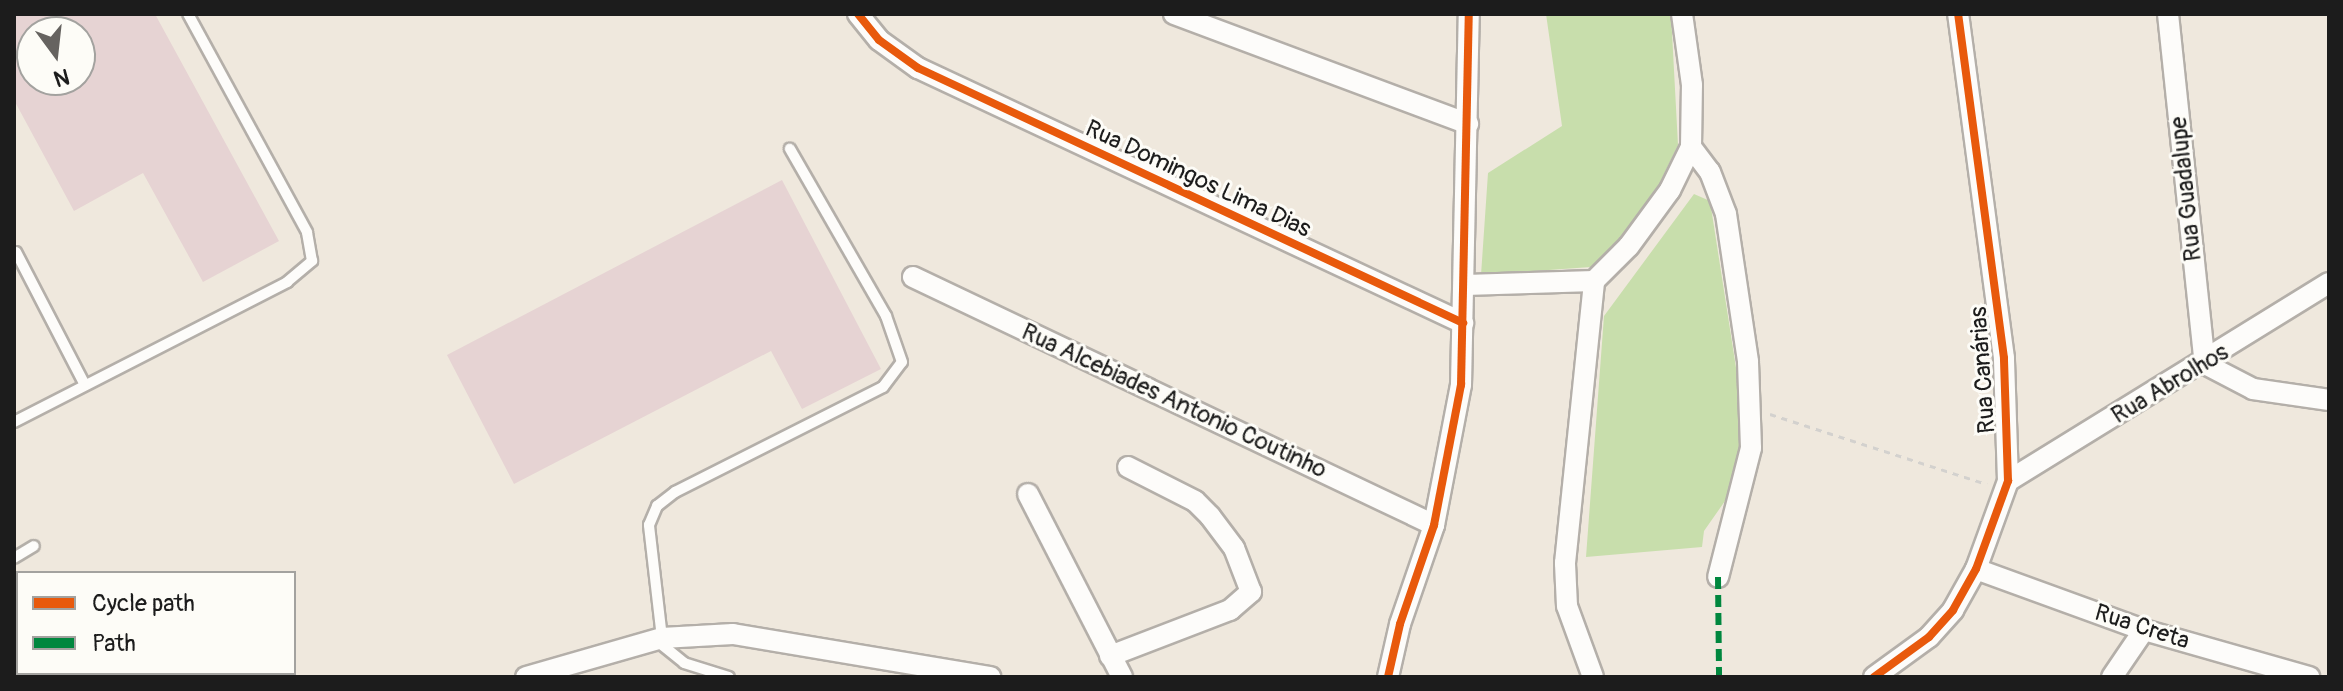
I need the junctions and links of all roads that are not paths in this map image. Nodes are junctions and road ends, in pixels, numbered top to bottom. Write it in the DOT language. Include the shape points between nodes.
graph roads {
  1 [pos="188,14"];
  2 [pos="858,14"];
  3 [pos="1174,14"];
  4 [pos="1469,14"];
  5 [pos="1682,14"];
  6 [pos="1958,14"];
  7 [pos="2168,14"];
  8 [pos="1468,124"];
  9 [pos="1691,147"];
  10 [pos="790,149"];
  11 [pos="16,252"];
  12 [pos="913,277"];
  13 [pos="1594,281"];
  14 [pos="2329,283"];
  15 [pos="1465,285"];
  16 [pos="1463,323"];
  17 [pos="2205,364"];
  18 [pos="85,385"];
  19 [pos="2329,400"];
  20 [pos="14,422"];
  21 [pos="1128,467"];
  22 [pos="2006,485"];
  23 [pos="1028,494"];
  24 [pos="1434,525"];
  25 [pos="34,546"];
  26 [pos="14,558"];
  27 [pos="1976,569"];
  28 [pos="1718,577"];
  29 [pos="2144,630"];
  30 [pos="659,639"];
  31 [pos="1110,656"];
  32 [pos="526,677"];
  33 [pos="729,677"];
  34 [pos="990,677"];
  35 [pos="1122,677"];
  36 [pos="1388,677"];
  37 [pos="1593,677"];
  38 [pos="1874,677"];
  39 [pos="2112,677"];
  40 [pos="2309,677"];
  1 -- 18 [label="lane" via="307,232 312,261 287,282"];
  2 -- 16 [label="street, Rua Domingos Lima Dias" via="879,40 918,68"];
  3 -- 8 [label="street"];
  4 -- 8 [label="street"];
  5 -- 9 [label="street" via="1692,85"];
  6 -- 22 [label="street, Rua Canárias" via="2003,342"];
  7 -- 17 [label="street, Rua Guadalupe"];
  8 -- 15 [label="street"];
  9 -- 13 [label="street" via="1646,225"];
  9 -- 28 [label="street" via="1710,172 1726,214 1751,407 1751,448"];
  10 -- 30 [label="lane" via="886,316 902,362 883,387 675,492 657,506 649,525"];
  11 -- 18 [label="lane"];
  12 -- 24 [label="street, Rua Alcebiades Antonio Coutinho"];
  13 -- 15 [label="street"];
  13 -- 37 [label="street" via="1565,563 1567,606"];
  14 -- 17 [label="street, Rua Abrolhos"];
  15 -- 16 [label="street"];
  16 -- 24 [label="street" via="1461,385"];
  17 -- 19 [label="street" via="2253,389"];
  17 -- 22 [label="street, Rua Abrolhos"];
  18 -- 20 [label="lane"];
  21 -- 31 [label="street" via="1195,501 1238,557 1251,588 1249,598"];
  22 -- 27 [label="street, Rua Canárias"];
  23 -- 31 [label="street"];
  24 -- 36 [label="street"];
  25 -- 26 [label="lane"];
  27 -- 29 [label="street, Rua Creta"];
  27 -- 38 [label="street, Rua Canárias" via="1953,610 1929,637"];
  29 -- 39 [label="street"];
  29 -- 40 [label="street, Rua Creta"];
  30 -- 32 [label="street"];
  30 -- 33 [label="lane" via="684,663"];
  30 -- 34 [label="street" via="733,634 778,639"];
  31 -- 35 [label="street"];
}
